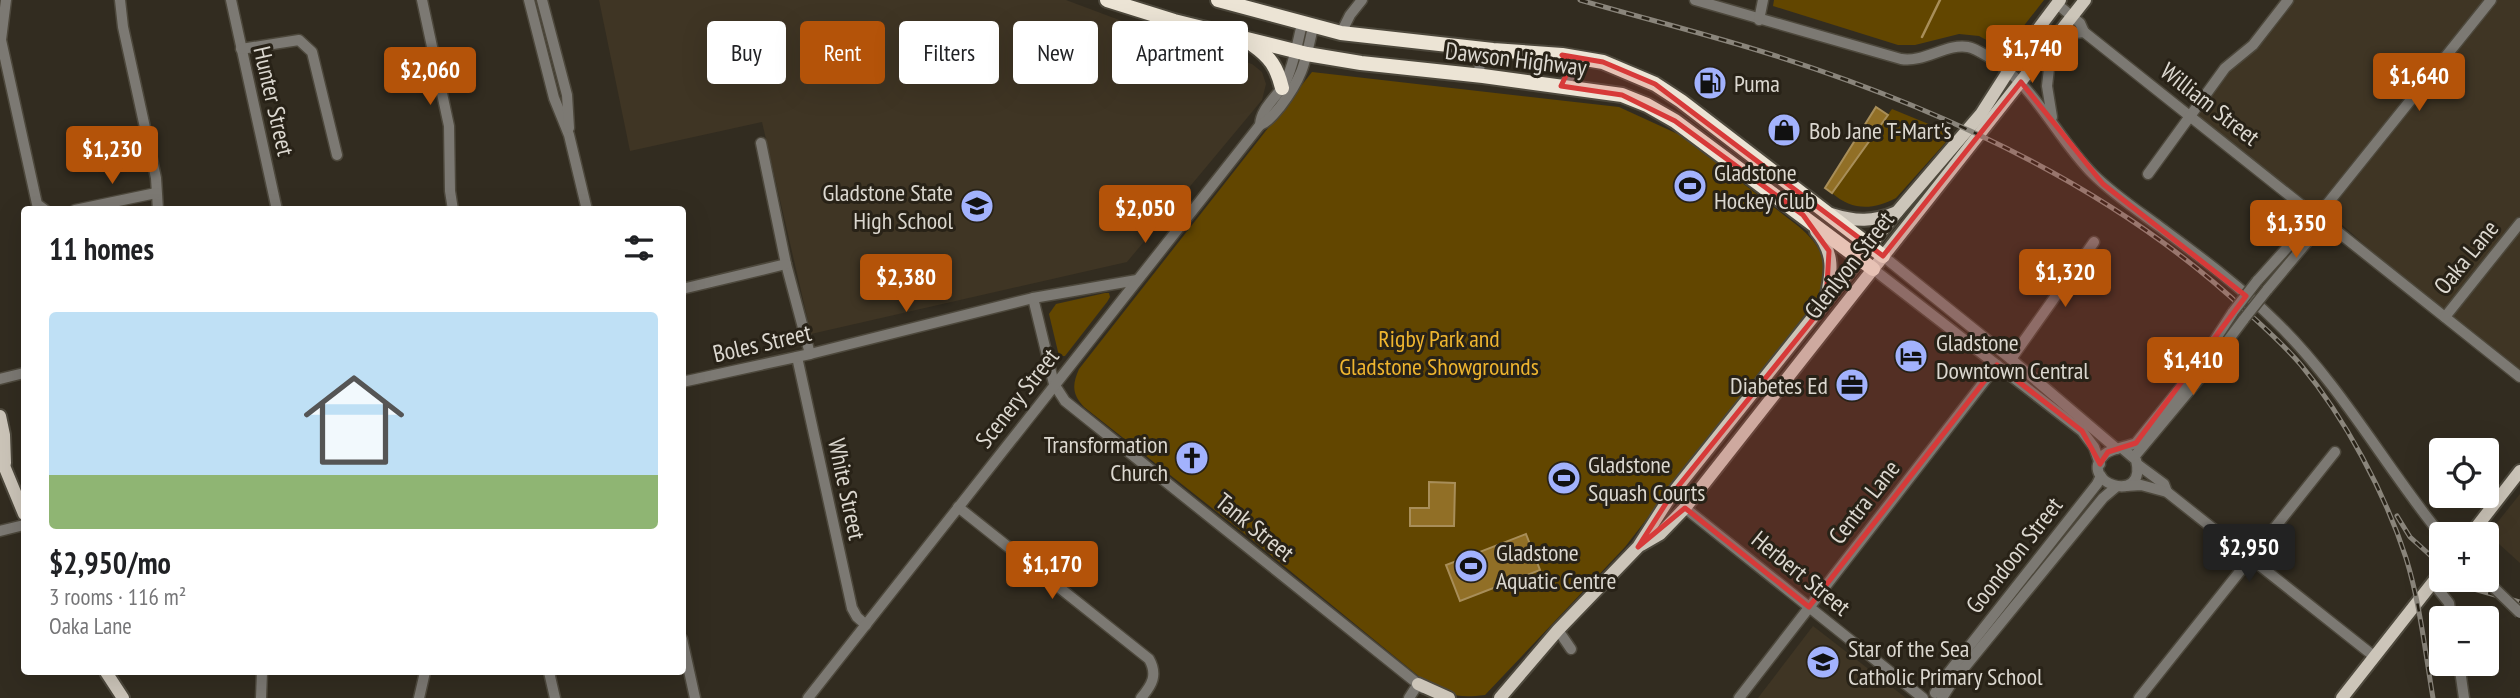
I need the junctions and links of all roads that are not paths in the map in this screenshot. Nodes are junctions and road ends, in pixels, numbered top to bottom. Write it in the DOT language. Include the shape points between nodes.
graph roads {
  1 [pos="6,0"];
  2 [pos="120,0"];
  3 [pos="231,0"];
  4 [pos="422,0"];
  5 [pos="529,0"];
  6 [pos="542,0"];
  7 [pos="1107,0"];
  8 [pos="1218,0"];
  9 [pos="1362,0"];
  10 [pos="1695,0"];
  11 [pos="1763,0"];
  12 [pos="2085,0"];
  13 [pos="2288,0"];
  14 [pos="2491,0"];
  15 [pos="2059,2"];
  16 [pos="2072,16"];
  17 [pos="1759,20"];
  18 [pos="1179,21"];
  19 [pos="1307,25"];
  20 [pos="2084,32"];
  21 [pos="1341,33"];
  22 [pos="2055,38"];
  23 [pos="1248,41"];
  24 [pos="1248,42"];
  25 [pos="241,49"];
  26 [pos="1493,50"];
  27 [pos="1301,52"];
  28 [pos="1562,55"];
  29 [pos="2008,71"];
  30 [pos="1483,76"];
  31 [pos="2021,82"];
  32 [pos="1561,86"];
  33 [pos="1282,88"];
  34 [pos="2191,115"];
  35 [pos="1260,125"];
  36 [pos="2054,126"];
  37 [pos="569,135"];
  38 [pos="761,143"];
  39 [pos="337,155"];
  40 [pos="2148,174"];
  41 [pos="156,193"];
  42 [pos="40,206"];
  43 [pos="94,206"];
  44 [pos="158,206"];
  45 [pos="276,206"];
  46 [pos="452,206"];
  47 [pos="586,206"];
  48 [pos="2325,208"];
  49 [pos="1827,212"];
  50 [pos="1897,212"];
  51 [pos="1803,215"];
  52 [pos="2308,216"];
  53 [pos="2520,223"];
  54 [pos="2328,224"];
  55 [pos="2318,229"];
  56 [pos="2094,242"];
  57 [pos="1870,246"];
  58 [pos="1883,256"];
  59 [pos="1860,259"];
  60 [pos="786,264"];
  61 [pos="1873,269"];
  62 [pos="1137,280"];
  63 [pos="686,288"];
  64 [pos="1033,298"];
  65 [pos="1826,303"];
  66 [pos="2445,317"];
  67 [pos="810,354"];
  68 [pos="797,357"];
  69 [pos="2011,359"];
  70 [pos="1997,365"];
  71 [pos="21,374"];
  72 [pos="2520,377"];
  73 [pos="0,379"];
  74 [pos="686,381"];
  75 [pos="1054,384"];
  76 [pos="0,416"];
  77 [pos="2120,449"];
  78 [pos="2335,452"];
  79 [pos="2,459"];
  80 [pos="2135,460"];
  81 [pos="2100,464"];
  82 [pos="2520,471"];
  83 [pos="2101,476"];
  84 [pos="2121,486"];
  85 [pos="2167,492"];
  86 [pos="21,506"];
  87 [pos="958,507"];
  88 [pos="1685,508"];
  89 [pos="2432,522"];
  90 [pos="2480,522"];
  91 [pos="21,526"];
  92 [pos="0,531"];
  93 [pos="1638,547"];
  94 [pos="2250,558"];
  95 [pos="2429,587"];
  96 [pos="2499,592"];
  97 [pos="1810,607"];
  98 [pos="2520,612"];
  99 [pos="866,625"];
  100 [pos="1558,630"];
  101 [pos="1571,649"];
  102 [pos="686,657"];
  103 [pos="2375,657"];
  104 [pos="1520,673"];
  105 [pos="108,675"];
  106 [pos="262,675"];
  107 [pos="424,675"];
  108 [pos="550,675"];
  109 [pos="2461,676"];
  110 [pos="1418,684"];
  111 [pos="1940,696"];
  112 [pos="123,698"];
  113 [pos="261,698"];
  114 [pos="419,698"];
  115 [pos="555,698"];
  116 [pos="695,698"];
  117 [pos="808,698"];
  118 [pos="1141,698"];
  119 [pos="1409,698"];
  120 [pos="1434,698"];
  121 [pos="1449,698"];
  122 [pos="1490,698"];
  123 [pos="1500,698"];
  124 [pos="1507,698"];
  125 [pos="1740,698"];
  126 [pos="1924,698"];
  127 [pos="2139,698"];
  128 [pos="2342,698"];
  129 [pos="2464,698"];
  1 -- 42 [label="street" via="1,40"];
  2 -- 41 [label="street"];
  3 -- 25 [label="street, Hunter Street"];
  4 -- 46 [label="street" via="449,126"];
  5 -- 37 [label="street" via="554,98"];
  6 -- 37 [label="street" via="567,95"];
  7 -- 18 [label="highway, Dawson Highway"];
  8 -- 19 [label="highway, Dawson Highway"];
  9 -- 21 [label="street"];
  10 -- 17 [label="street"];
  11 -- 17 [label="street"];
  12 -- 16 [label="main road, Glenlyon Street"];
  13 -- 34 [label="street" via="2253,45 2225,68"];
  14 -- 48 [label="street"];
  15 -- 16 [label="street, William Street"];
  15 -- 29 [label="main road, Glenlyon Street"];
  16 -- 20 [label="street, William Street"];
  16 -- 22 [label="main road, Glenlyon Street"];
  17 -- 29 [label="street" via="1910,61 1967,47"];
  19 -- 21 [label="highway, Dawson Highway"];
  19 -- 27 [label="street, Scenery Street"];
  20 -- 22 [label="street"];
  20 -- 34 [label="street, William Street"];
  21 -- 26 [label="highway, Dawson Highway"];
  22 -- 31 [label="main road, Glenlyon Street"];
  22 -- 36 [label="street" via="2047,95"];
  23 -- 27 [label="highway, Dawson Highway"];
  24 -- 33 [label="highway" via="1271,59"];
  25 -- 39 [label="street" via="299,40 312,52"];
  25 -- 45 [label="street, Hunter Street"];
  26 -- 28 [label="highway, Dawson Highway"];
  26 -- 30 [label="street" via="1481,58"];
  27 -- 30 [label="highway, Dawson Highway"];
  27 -- 33 [label="street, Scenery Street"];
  27 -- 35 [label="street, Scenery Street" via="1299,81"];
  28 -- 32 [label="street" via="1570,65 1569,78"];
  28 -- 49 [label="highway, Dawson Highway" via="1603,62 1655,85"];
  29 -- 31 [label="street"];
  29 -- 50 [label="main road, Glenlyon Street" via="1981,114"];
  30 -- 32 [label="highway, Dawson Highway"];
  31 -- 36 [label="street"];
  31 -- 58 [label="main road, Glenlyon Street"];
  32 -- 51 [label="highway, Dawson Highway" via="1622,95 1647,105"];
  33 -- 35 [label="street, Scenery Street" via="1260,116"];
  34 -- 40 [label="street"];
  34 -- 52 [label="street, William Street"];
  35 -- 62 [label="street, Scenery Street"];
  36 -- 89 [label="street" via="2103,184 2274,320 2318,367"];
  37 -- 47 [label="street"];
  38 -- 60 [label="street"];
  41 -- 43 [label="street"];
  41 -- 44 [label="street"];
  48 -- 52 [label="street" via="2315,207"];
  48 -- 54 [label="street"];
  49 -- 50 [label="main road" via="1867,221"];
  49 -- 57 [label="highway, Dawson Highway"];
  50 -- 57 [label="main road, Glenlyon Street"];
  51 -- 59 [label="highway, Dawson Highway"];
  51 -- 65 [label="main road" via="1829,251 1832,274"];
  52 -- 55 [label="street" via="2311,227"];
  52 -- 77 [label="street, bridge" via="2304,229 2257,281 2152,424 2136,443"];
  53 -- 66 [label="street, Oaka Lane"];
  54 -- 55 [label="street"];
  54 -- 66 [label="street"];
  55 -- 80 [label="street, bridge"];
  56 -- 69 [label="street"];
  57 -- 58 [label="highway, Dawson Highway"];
  57 -- 59 [label="main road, Glenlyon Street"];
  58 -- 61 [label="main road, Glenlyon Street"];
  58 -- 69 [label="street"];
  59 -- 61 [label="highway, Dawson Highway"];
  59 -- 65 [label="main road, Glenlyon Street"];
  60 -- 63 [label="street"];
  60 -- 67 [label="street"];
  61 -- 70 [label="street"];
  61 -- 88 [label="main road, Glenlyon Street"];
  62 -- 64 [label="street, Boles Street"];
  62 -- 75 [label="street, Scenery Street"];
  64 -- 67 [label="street, Boles Street"];
  64 -- 75 [label="street"];
  65 -- 93 [label="main road, Glenlyon Street" via="1672,494"];
  66 -- 72 [label="street"];
  67 -- 68 [label="street, Boles Street"];
  68 -- 74 [label="street, Boles Street"];
  68 -- 99 [label="street, White Street" via="852,608"];
  69 -- 77 [label="street"];
  70 -- 81 [label="street" via="2082,431"];
  70 -- 97 [label="street, Centra Lane"];
  71 -- 73 [label="street"];
  75 -- 87 [label="street, Scenery Street"];
  75 -- 110 [label="street, Tank Street" via="1065,401"];
  76 -- 79 [label="main road"];
  77 -- 80 [label="street"];
  77 -- 81 [label="street" via="2104,455"];
  78 -- 94 [label="street"];
  79 -- 86 [label="main road"];
  80 -- 84 [label="street" via="2136,474"];
  80 -- 85 [label="street" via="2164,484"];
  81 -- 83 [label="street"];
  82 -- 90 [label="main road"];
  83 -- 84 [label="street"];
  83 -- 111 [label="street, Goondoon Street" via="1949,672"];
  84 -- 85 [label="street" via="2141,485"];
  84 -- 111 [label="street, Goondoon Street" via="2095,508"];
  85 -- 94 [label="street"];
  87 -- 99 [label="street, Scenery Street"];
  87 -- 118 [label="street" via="1149,659 1154,677"];
  88 -- 93 [label="main road, Glenlyon Street" via="1660,534"];
  88 -- 97 [label="street, Herbert Street"];
  91 -- 92 [label="street"];
  93 -- 100 [label="main road, Glenlyon Street"];
  94 -- 103 [label="street"];
  94 -- 127 [label="street"];
  95 -- 103 [label="main road"];
  96 -- 98 [label="street, bridge"];
  97 -- 125 [label="street, Centra Lane"];
  97 -- 126 [label="street, Herbert Street"];
  99 -- 117 [label="street, Scenery Street"];
  100 -- 101 [label="street"];
  100 -- 104 [label="main road, Glenlyon Street"];
  102 -- 116 [label="street"];
  103 -- 128 [label="main road"];
  104 -- 122 [label="main road"];
  104 -- 123 [label="main road, Glenlyon Street"];
  104 -- 124 [label="main road"];
  105 -- 112 [label="main road"];
  106 -- 113 [label="street"];
  107 -- 114 [label="street"];
  108 -- 115 [label="street"];
  109 -- 129 [label="street"];
  110 -- 119 [label="street"];
  110 -- 120 [label="street, Tank Street"];
  110 -- 121 [label="main road"];
  111 -- 126 [label="street"];
}
